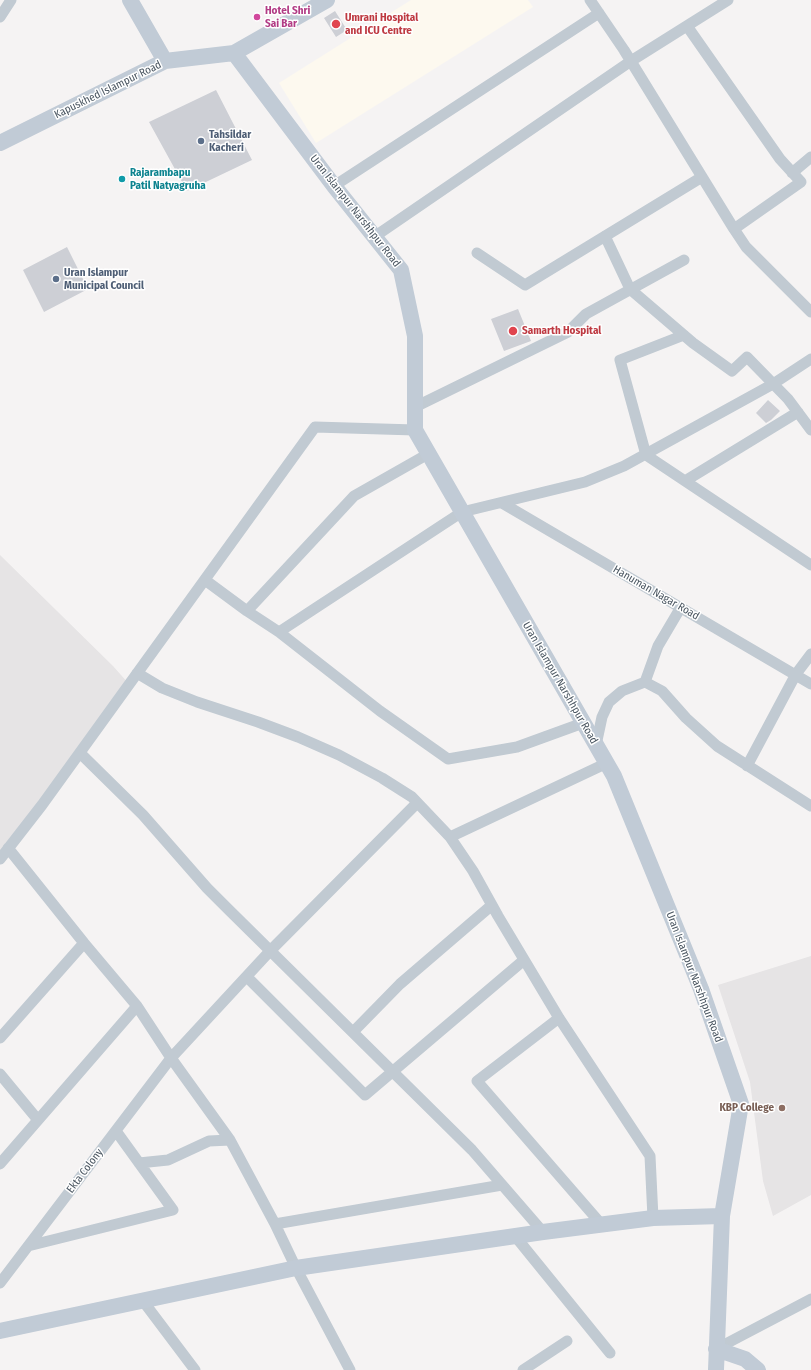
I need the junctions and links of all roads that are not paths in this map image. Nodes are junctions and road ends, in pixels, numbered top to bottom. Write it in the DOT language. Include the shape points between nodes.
graph roads {
  1 [pos="11,0"];
  2 [pos="130,0"];
  3 [pos="327,0"];
  4 [pos="590,0"];
  5 [pos="728,0"];
  6 [pos="599,13"];
  7 [pos="0,17"];
  8 [pos="687,26"];
  9 [pos="234,53"];
  10 [pos="165,61"];
  11 [pos="631,62"];
  12 [pos="0,143"];
  13 [pos="811,157"];
  14 [pos="792,172"];
  15 [pos="702,177"];
  16 [pos="334,186"];
  17 [pos="734,229"];
  18 [pos="605,236"];
  19 [pos="374,237"];
  20 [pos="476,253"];
  21 [pos="684,260"];
  22 [pos="630,289"];
  23 [pos="811,312"];
  24 [pos="684,335"];
  25 [pos="811,359"];
  26 [pos="773,384"];
  27 [pos="415,407"];
  28 [pos="798,412"];
  29 [pos="415,430"];
  30 [pos="811,430"];
  31 [pos="428,454"];
  32 [pos="646,455"];
  33 [pos="685,481"];
  34 [pos="502,503"];
  35 [pos="462,512"];
  36 [pos="811,565"];
  37 [pos="205,580"];
  38 [pos="681,607"];
  39 [pos="247,611"];
  40 [pos="279,632"];
  41 [pos="811,654"];
  42 [pos="137,673"];
  43 [pos="796,674"];
  44 [pos="645,682"];
  45 [pos="811,684"];
  46 [pos="583,723"];
  47 [pos="596,745"];
  48 [pos="80,753"];
  49 [pos="607,763"];
  50 [pos="747,766"];
  51 [pos="418,803"];
  52 [pos="811,806"];
  53 [pos="450,837"];
  54 [pos="8,848"];
  55 [pos="0,859"];
  56 [pos="492,905"];
  57 [pos="84,943"];
  58 [pos="270,951"];
  59 [pos="524,960"];
  60 [pos="247,977"];
  61 [pos="137,1006"];
  62 [pos="559,1018"];
  63 [pos="352,1032"];
  64 [pos="0,1038"];
  65 [pos="171,1058"];
  66 [pos="392,1072"];
  67 [pos="2,1079"];
  68 [pos="38,1120"];
  69 [pos="116,1131"];
  70 [pos="230,1140"];
  71 [pos="139,1163"];
  72 [pos="0,1164"];
  73 [pos="502,1185"];
  74 [pos="722,1216"];
  75 [pos="653,1218"];
  76 [pos="275,1224"];
  77 [pos="602,1225"];
  78 [pos="543,1232"];
  79 [pos="515,1236"];
  80 [pos="28,1246"];
  81 [pos="296,1268"];
  82 [pos="0,1283"];
  83 [pos="811,1299"];
  84 [pos="143,1301"];
  85 [pos="0,1331"];
  86 [pos="567,1341"];
  87 [pos="716,1349"];
  88 [pos="610,1353"];
  89 [pos="194,1370"];
  90 [pos="350,1370"];
  91 [pos="522,1370"];
  92 [pos="716,1370"];
  93 [pos="758,1370"];
  1 -- 7 [label="street"];
  2 -- 10 [label="main road"];
  3 -- 9 [label="main road, Kapuskhed Islampur Road"];
  4 -- 6 [label="street"];
  5 -- 8 [label="street"];
  6 -- 11 [label="street"];
  6 -- 16 [label="street"];
  8 -- 11 [label="street"];
  8 -- 14 [label="street" via="780,159"];
  9 -- 10 [label="main road, Kapuskhed Islampur Road"];
  9 -- 16 [label="main road, Uran Islampur Narshhpur Road"];
  10 -- 12 [label="main road, Kapuskhed Islampur Road"];
  11 -- 15 [label="street"];
  11 -- 19 [label="street"];
  13 -- 14 [label="street"];
  14 -- 17 [label="street" via="802,182"];
  15 -- 17 [label="street"];
  15 -- 18 [label="street"];
  16 -- 19 [label="main road, Uran Islampur Narshhpur Road"];
  17 -- 23 [label="street" via="746,247"];
  18 -- 20 [label="street" via="525,285"];
  18 -- 22 [label="street"];
  19 -- 27 [label="main road, Uran Islampur Narshhpur Road" via="401,270 415,336"];
  21 -- 22 [label="street"];
  22 -- 24 [label="street"];
  22 -- 27 [label="street" via="586,314 568,332"];
  24 -- 26 [label="street" via="732,370 747,357"];
  24 -- 32 [label="street" via="620,360"];
  25 -- 26 [label="street"];
  26 -- 28 [label="street"];
  26 -- 32 [label="street"];
  27 -- 29 [label="main road, Uran Islampur Narshhpur Road"];
  28 -- 30 [label="street"];
  28 -- 33 [label="street"];
  29 -- 31 [label="main road, Uran Islampur Narshhpur Road"];
  29 -- 37 [label="street" via="315,427"];
  31 -- 35 [label="main road, Uran Islampur Narshhpur Road"];
  31 -- 39 [label="street" via="354,496"];
  32 -- 33 [label="street"];
  32 -- 34 [label="street" via="584,482"];
  33 -- 36 [label="street"];
  34 -- 35 [label="street"];
  34 -- 38 [label="street, Hanuman Nagar Road"];
  35 -- 40 [label="street"];
  35 -- 46 [label="main road, Uran Islampur Narshhpur Road"];
  37 -- 39 [label="street"];
  37 -- 42 [label="street"];
  38 -- 43 [label="street, Hanuman Nagar Road"];
  38 -- 44 [label="street" via="658,646"];
  39 -- 40 [label="street"];
  40 -- 46 [label="street" via="380,711 448,759 517,747"];
  41 -- 43 [label="street"];
  42 -- 48 [label="street"];
  42 -- 51 [label="street" via="176,694 258,722 339,755 382,778"];
  43 -- 45 [label="street, Hanuman Nagar Road"];
  43 -- 50 [label="street"];
  44 -- 47 [label="street" via="622,691 609,702 602,717"];
  44 -- 50 [label="street" via="662,691 686,718 717,746"];
  46 -- 47 [label="main road, Uran Islampur Narshhpur Road"];
  47 -- 49 [label="main road, Uran Islampur Narshhpur Road"];
  48 -- 54 [label="street"];
  48 -- 58 [label="street" via="143,815 207,888"];
  49 -- 53 [label="street"];
  49 -- 74 [label="main road, Uran Islampur Narshhpur Road" via="698,982 741,1104"];
  50 -- 52 [label="street"];
  51 -- 53 [label="street"];
  51 -- 58 [label="street, Ekta Colony"];
  53 -- 56 [label="street"];
  54 -- 55 [label="street"];
  54 -- 57 [label="street"];
  56 -- 59 [label="street"];
  56 -- 63 [label="street" via="400,984"];
  57 -- 61 [label="street"];
  57 -- 64 [label="street"];
  58 -- 60 [label="street, Ekta Colony"];
  58 -- 63 [label="street"];
  59 -- 62 [label="street"];
  59 -- 66 [label="street"];
  60 -- 65 [label="street, Ekta Colony"];
  60 -- 66 [label="street" via="365,1095"];
  61 -- 65 [label="street"];
  61 -- 68 [label="street"];
  62 -- 75 [label="street" via="650,1156"];
  62 -- 77 [label="street" via="477,1082"];
  63 -- 66 [label="street"];
  65 -- 69 [label="street, Ekta Colony"];
  65 -- 70 [label="street"];
  66 -- 73 [label="street" via="472,1150"];
  67 -- 68 [label="street"];
  68 -- 72 [label="street"];
  69 -- 71 [label="street"];
  69 -- 80 [label="street, Ekta Colony"];
  70 -- 71 [label="street" via="209,1141 168,1160"];
  70 -- 76 [label="street"];
  71 -- 80 [label="street" via="173,1210"];
  73 -- 76 [label="street"];
  73 -- 78 [label="street"];
  74 -- 75 [label="main road"];
  74 -- 87 [label="main road, Uran Islampur Narshhpur Road"];
  75 -- 77 [label="main road"];
  76 -- 81 [label="street"];
  77 -- 78 [label="main road"];
  78 -- 79 [label="main road"];
  79 -- 81 [label="main road"];
  79 -- 88 [label="street"];
  80 -- 82 [label="street, Ekta Colony"];
  81 -- 84 [label="main road"];
  81 -- 90 [label="street"];
  83 -- 87 [label="street"];
  84 -- 85 [label="main road"];
  84 -- 89 [label="street"];
  86 -- 91 [label="street"];
  87 -- 92 [label="main road, Uran Islampur Narshhpur Road"];
  87 -- 93 [label="main road" via="745,1359"];
}
